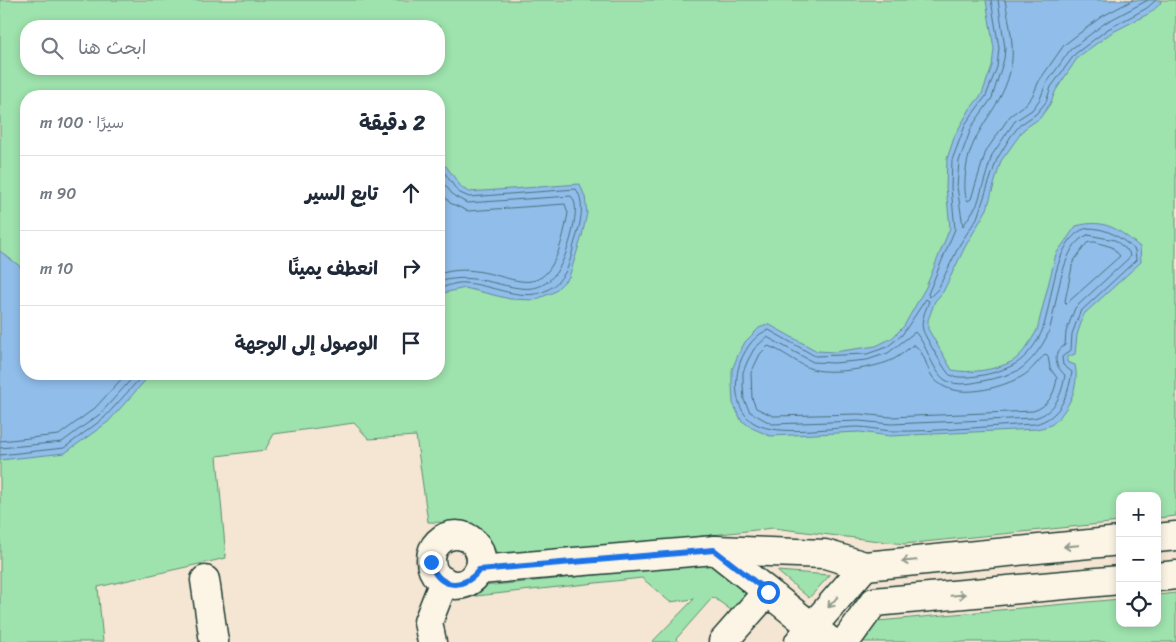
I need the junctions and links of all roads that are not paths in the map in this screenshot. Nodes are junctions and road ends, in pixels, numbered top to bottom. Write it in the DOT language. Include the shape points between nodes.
graph roads {
  1 [pos="1176,536"];
  2 [pos="1161,538"];
  3 [pos="1116,542"];
  4 [pos="714,550"];
  5 [pos="865,566"];
  6 [pos="479,570"];
  7 [pos="1176,575"];
  8 [pos="1161,577"];
  9 [pos="205,580"];
  10 [pos="1116,580"];
  11 [pos="444,582"];
  12 [pos="768,592"];
  13 [pos="814,637"];
  14 [pos="214,642"];
  15 [pos="432,642"];
  16 [pos="724,642"];
  17 [pos="845,642"];
  1 -- 2 [label="lane"];
  3 -- 5 [label="lane, one-way"];
  4 -- 5 [label="lane" via="825,554"];
  4 -- 6 [label="lane"];
  4 -- 12 [label="lane"];
  5 -- 13 [label="lane, one-way"];
  6 -- 11 [label="lane" via="460,585"];
  6 -- 11 [label="lane" via="477,547 464,536 448,536 435,546 432,554 433,570"];
  7 -- 8 [label="lane"];
  9 -- 14 [label="lane"];
  17 -- 10 [label="lane, one-way" via="874,602"];
  11 -- 15 [label="lane" via="428,622"];
  12 -- 13 [label="lane"];
  12 -- 16 [label="lane"];
}
